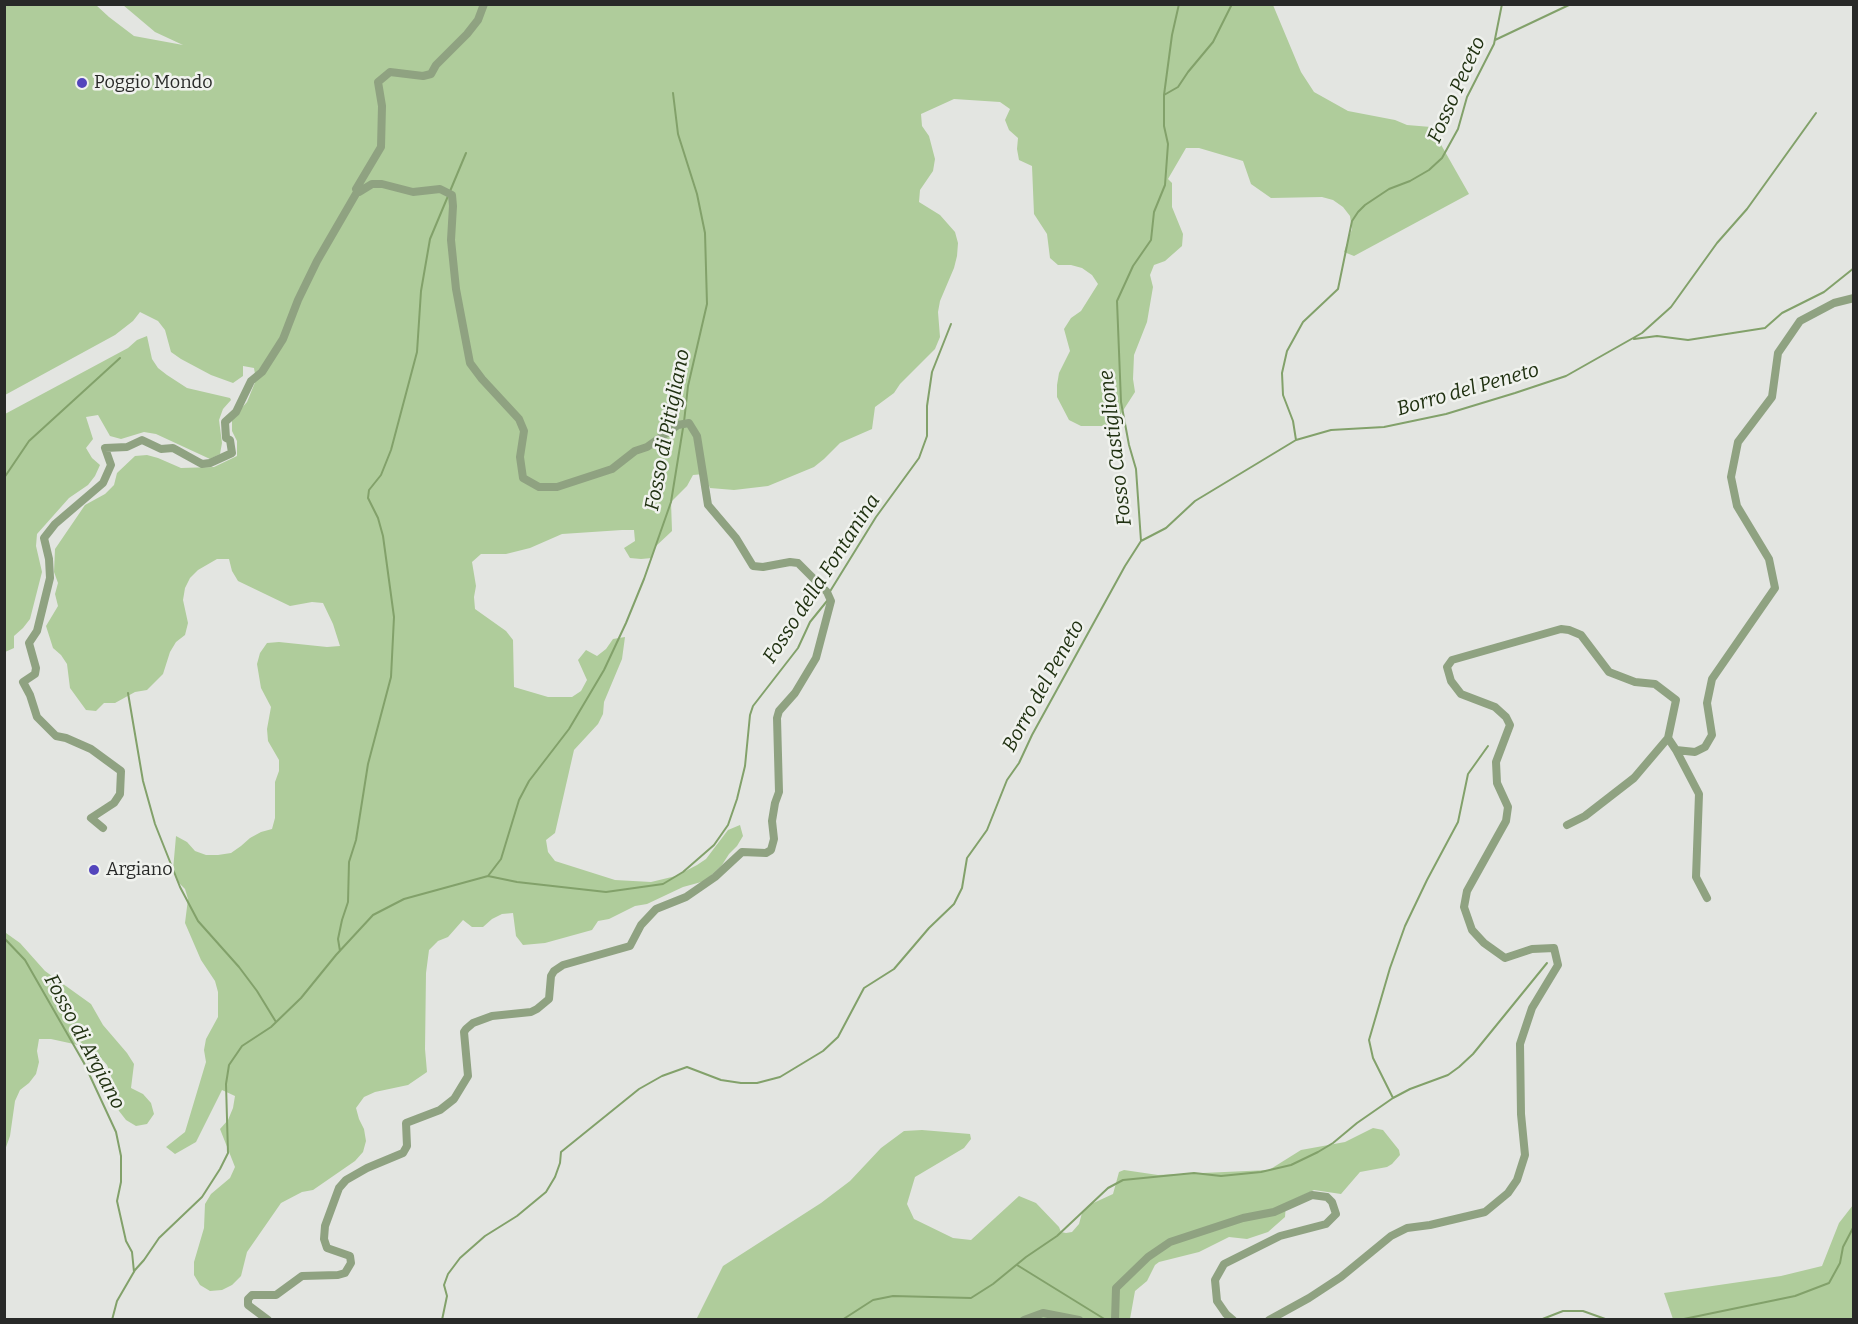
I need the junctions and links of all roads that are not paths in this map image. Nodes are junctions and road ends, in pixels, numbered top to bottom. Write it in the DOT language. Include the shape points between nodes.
graph roads {
  1 [pos="484,4"];
  2 [pos="357,192"];
  3 [pos="1854,298"];
  4 [pos="1668,738"];
  5 [pos="1676,750"];
  6 [pos="1567,825"];
  7 [pos="103,828"];
  8 [pos="1707,898"];
  9 [pos="268,1320"];
  10 [pos="1024,1320"];
  11 [pos="1079,1320"];
  12 [pos="1115,1320"];
  13 [pos="1233,1320"];
  14 [pos="1269,1320"];
  1 -- 2 [label="street" via="468,34 431,74 390,72 378,82 381,147"];
  2 -- 7 [label="street" via="316,261 283,339 262,372 251,381 237,412 225,422 232,453 202,464 173,448 161,449 142,440 127,447 105,448 111,465 103,483 44,538 50,578 37,631 29,643 35,674 23,682 37,717 56,736 91,749 121,771 120,794 114,803 91,818"];
  2 -- 9 [label="street" via="372,184 382,184 413,192 440,189 452,195 456,289 470,363 519,419 524,431 520,457 523,478 539,487 557,487 612,469 678,424 688,423 697,436 708,505 753,566 798,563 831,601 816,658 777,718 779,792 774,803 771,850 742,852 686,897 656,909 641,925 630,946 554,971 549,999 537,1009 492,1016 466,1029 468,1076 454,1099 440,1110 406,1123 407,1146 403,1153 367,1168 339,1188 324,1239 327,1248 350,1256 345,1273 302,1276 276,1295 252,1295 248,1305"];
  3 -- 5 [label="street" via="1834,303 1800,321 1778,353 1772,397 1738,442 1731,477 1737,506 1768,560 1775,588 1712,679 1707,704 1712,735 1705,747 1695,752"];
  4 -- 5 [label="street"];
  4 -- 6 [label="street" via="1634,778"];
  4 -- 14 [label="street" via="1676,700 1655,684 1635,682 1609,672 1581,635 1569,630 1452,660 1447,667 1450,681 1461,694 1495,707 1510,725 1496,762 1497,783 1508,807 1506,821 1467,891 1464,907 1472,930 1505,958 1532,949 1554,948 1558,965 1532,1008 1520,1044 1525,1155 1508,1193 1485,1212 1407,1228 1391,1236 1341,1277"];
  5 -- 8 [label="street" via="1699,794 1696,877"];
  10 -- 11 [label="street" via="1043,1313"];
  12 -- 13 [label="street" via="1116,1288 1170,1242 1274,1212 1312,1195 1327,1197 1336,1214 1326,1224 1280,1236 1224,1264 1215,1280 1217,1301"];
}
